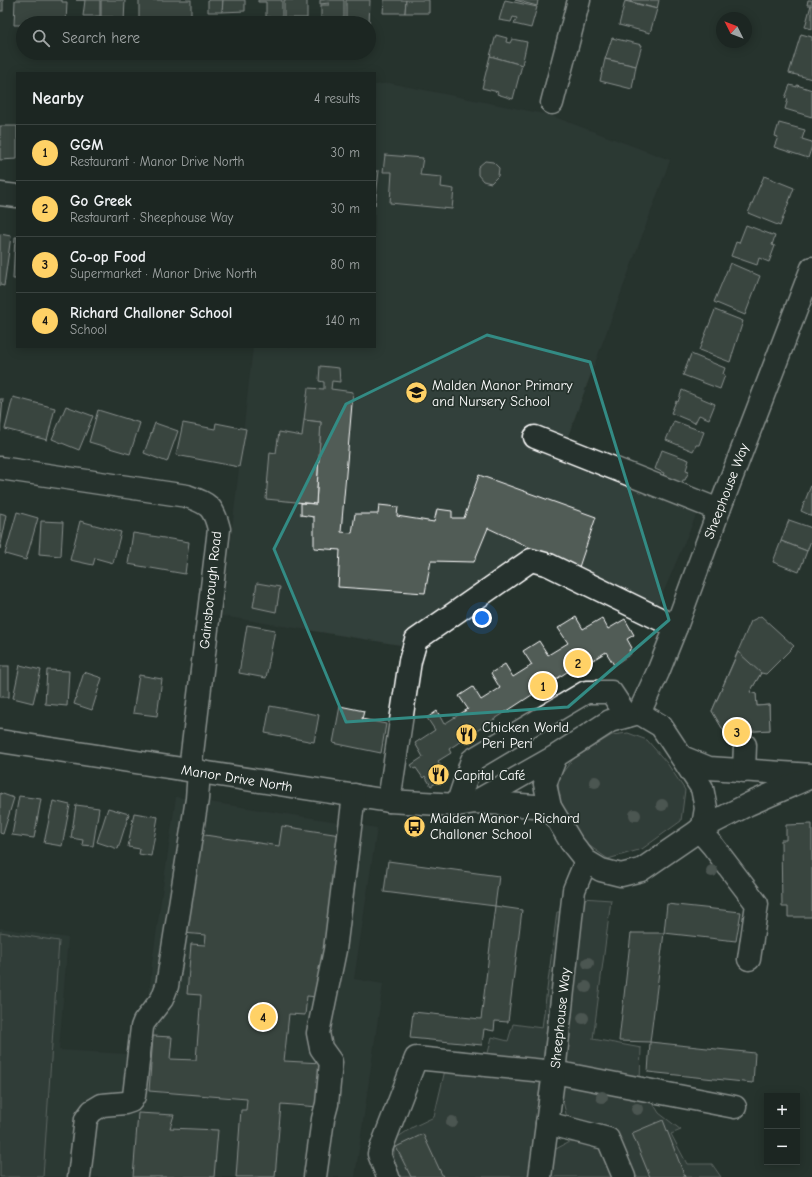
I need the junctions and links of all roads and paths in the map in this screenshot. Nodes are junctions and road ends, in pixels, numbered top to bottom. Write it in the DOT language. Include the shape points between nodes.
graph roads {
  1 [pos="579,0"];
  2 [pos="552,103"];
  3 [pos="0,194"];
  4 [pos="16,196"];
  5 [pos="812,268"];
  6 [pos="535,437"];
  7 [pos="0,468"];
  8 [pos="718,510"];
  9 [pos="676,626"];
  10 [pos="633,715"];
  11 [pos="0,741"];
  12 [pos="745,745"];
  13 [pos="556,756"];
  14 [pos="682,757"];
  15 [pos="194,770"];
  16 [pos="744,770"];
  17 [pos="812,776"];
  18 [pos="354,796"];
  19 [pos="389,801"];
  20 [pos="466,804"];
  21 [pos="550,807"];
  22 [pos="701,829"];
  23 [pos="586,861"];
  24 [pos="749,959"];
  25 [pos="554,1072"];
  26 [pos="735,1107"];
  27 [pos="547,1122"];
  28 [pos="79,1177"];
  29 [pos="316,1177"];
  30 [pos="388,1177"];
  31 [pos="540,1177"];
  32 [pos="624,1177"];
  1 -- 2 [label="street"];
  3 -- 4 [label="street"];
  5 -- 8 [label="street, Sheephouse Way"];
  6 -- 8 [label="street"];
  7 -- 15 [label="street, Gainsborough Road" via="187,496 204,503 215,514 218,529"];
  8 -- 9 [label="street, Sheephouse Way"];
  9 -- 10 [label="street, Sheephouse Way" via="658,672"];
  9 -- 19 [label="street" via="549,565 531,560 416,640 410,661"];
  10 -- 13 [label="street" via="610,721"];
  10 -- 14 [label="street" via="661,726"];
  10 -- 20 [label="street" via="611,692 586,692 472,760"];
  11 -- 15 [label="street, Manor Drive North"];
  12 -- 16 [label="street"];
  13 -- 20 [label="street"];
  13 -- 21 [label="street" via="545,784"];
  14 -- 16 [label="street" via="709,768"];
  14 -- 22 [label="street" via="702,788 706,808"];
  15 -- 18 [label="street, Manor Drive North"];
  15 -- 28 [label="street, Gainsborough Road" via="197,799 166,986 162,999 142,1027 134,1096 131,1102 102,1105 92,1111 86,1119"];
  16 -- 17 [label="street"];
  17 -- 22 [label="street"];
  18 -- 19 [label="street, Manor Drive North"];
  18 -- 29 [label="street" via="335,950 318,1033 321,1048 331,1062"];
  19 -- 20 [label="street, Manor Drive North"];
  20 -- 21 [label="street, Manor Drive North"];
  21 -- 23 [label="street"];
  22 -- 23 [label="street" via="641,870 621,874 601,870"];
  22 -- 24 [label="street" via="757,904"];
  23 -- 25 [label="street, Sheephouse Way" via="574,890"];
  25 -- 26 [label="street"];
  25 -- 27 [label="street, Sheephouse Way"];
  25 -- 30 [label="street" via="416,1058 379,1154"];
  27 -- 31 [label="street, Sheephouse Way"];
  27 -- 32 [label="street" via="608,1139"];
}
